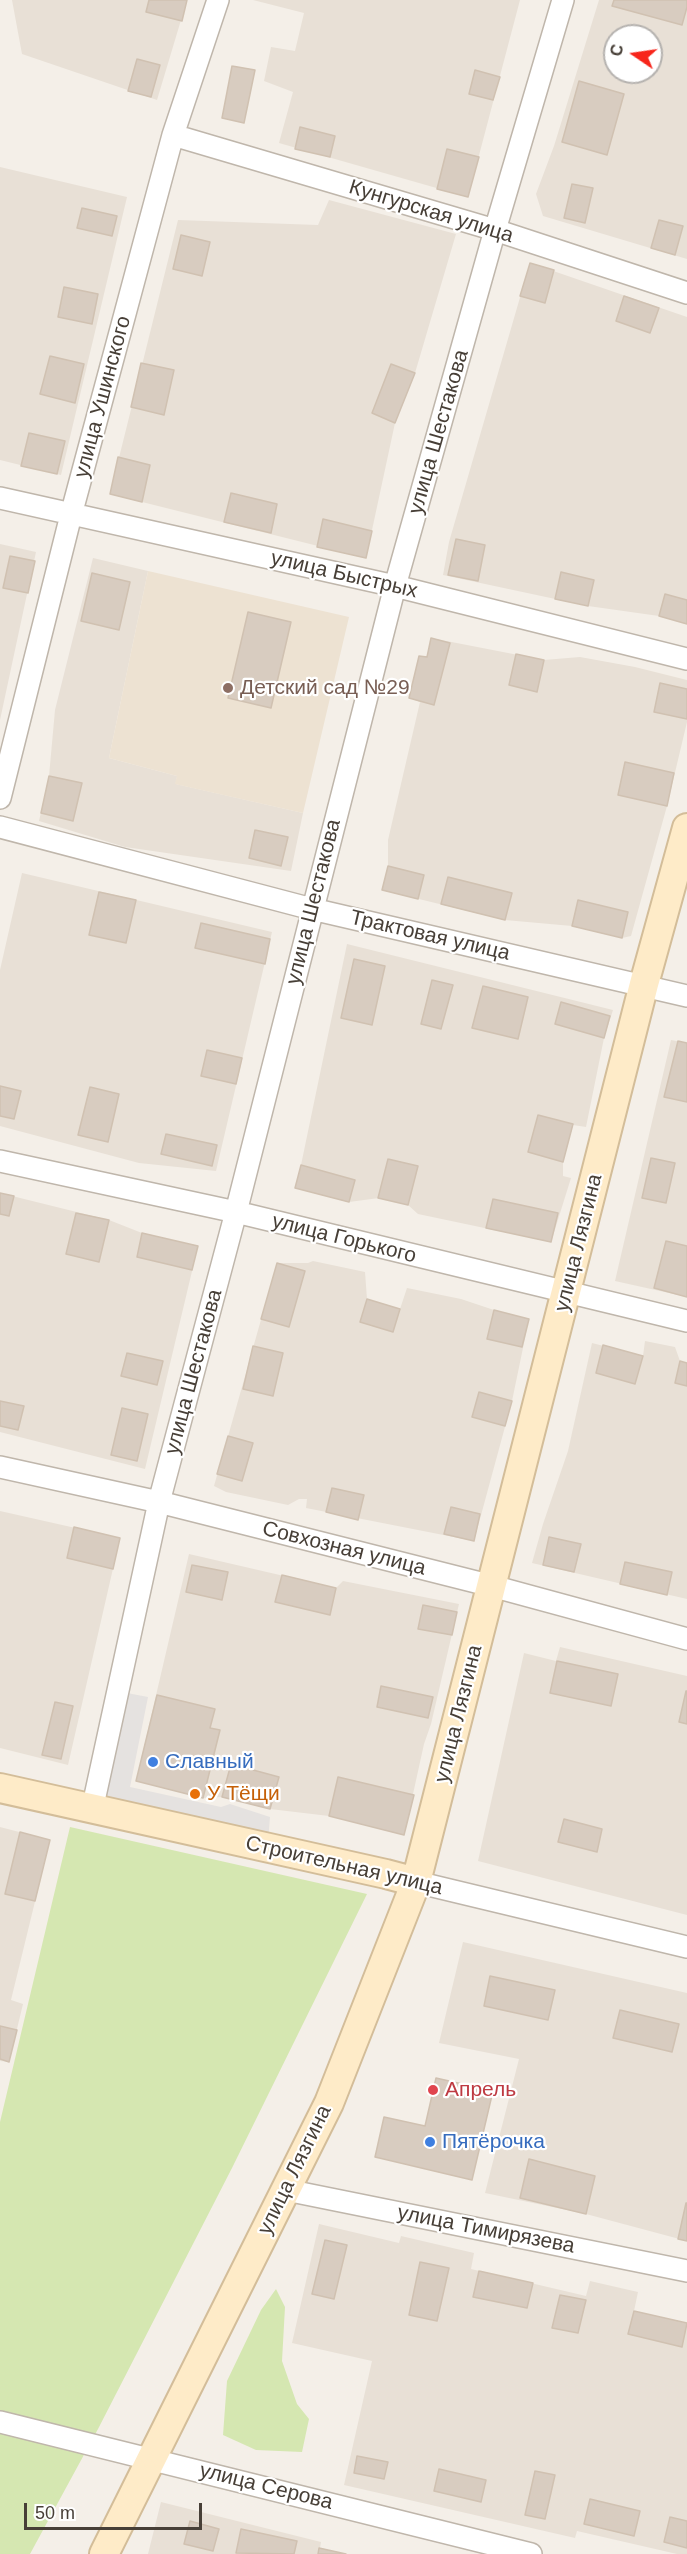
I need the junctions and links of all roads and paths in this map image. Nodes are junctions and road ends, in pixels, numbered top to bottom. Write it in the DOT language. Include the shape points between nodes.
graph roads {
  1 [pos="218,0"];
  2 [pos="563,0"];
  3 [pos="173,135"];
  4 [pos="495,230"];
  5 [pos="687,293"];
  6 [pos="0,498"];
  7 [pos="71,515"];
  8 [pos="395,586"];
  9 [pos="687,659"];
  10 [pos="0,798"];
  11 [pos="0,827"];
  12 [pos="687,828"];
  13 [pos="312,909"];
  14 [pos="644,984"];
  15 [pos="687,996"];
  16 [pos="0,1161"];
  17 [pos="236,1212"];
  18 [pos="567,1293"];
  19 [pos="687,1321"];
  20 [pos="0,1467"];
  21 [pos="159,1502"];
  22 [pos="492,1586"];
  23 [pos="687,1639"];
  24 [pos="0,1788"];
  25 [pos="92,1810"];
  26 [pos="416,1882"];
  27 [pos="687,1947"];
  28 [pos="286,2190"];
  29 [pos="687,2271"];
  30 [pos="0,2422"];
  31 [pos="152,2458"];
  32 [pos="104,2554"];
  33 [pos="531,2554"];
  1 -- 3 [label="street, улица Ушинского"];
  2 -- 4 [label="street, улица Шестакова"];
  3 -- 4 [label="street, Кунгурская улица"];
  3 -- 7 [label="street, улица Ушинского"];
  4 -- 5 [label="street, Кунгурская улица"];
  4 -- 8 [label="street, улица Шестакова"];
  6 -- 7 [label="street, улица Быстрых"];
  7 -- 8 [label="street, улица Быстрых"];
  7 -- 10 [label="street, улица Ушинского"];
  8 -- 9 [label="street, улица Быстрых"];
  8 -- 13 [label="street, улица Шестакова"];
  11 -- 13 [label="street, Трактовая улица"];
  12 -- 14 [label="main road, улица Лязгина"];
  13 -- 14 [label="street, Трактовая улица"];
  13 -- 17 [label="street, улица Шестакова"];
  14 -- 15 [label="street, Трактовая улица"];
  14 -- 18 [label="main road, улица Лязгина"];
  16 -- 17 [label="street, улица Горького"];
  17 -- 18 [label="street, улица Горького"];
  17 -- 21 [label="street, улица Шестакова"];
  18 -- 19 [label="street, улица Горького"];
  18 -- 22 [label="main road, улица Лязгина"];
  20 -- 21 [label="street, Совхозная улица"];
  21 -- 22 [label="street, Совхозная улица"];
  21 -- 25 [label="street, улица Шестакова"];
  22 -- 23 [label="street, Совхозная улица"];
  22 -- 26 [label="main road, улица Лязгина"];
  24 -- 25 [label="main road, Строительная улица"];
  25 -- 26 [label="main road, Строительная улица"];
  26 -- 27 [label="street, Строительная улица"];
  26 -- 28 [label="main road, улица Лязгина" via="329,2103"];
  28 -- 29 [label="street, улица Тимирязева"];
  28 -- 31 [label="main road, улица Лязгина"];
  30 -- 31 [label="street, улица Серова"];
  31 -- 32 [label="main road, улица Лязгина"];
  31 -- 33 [label="street, улица Серова"];
}
